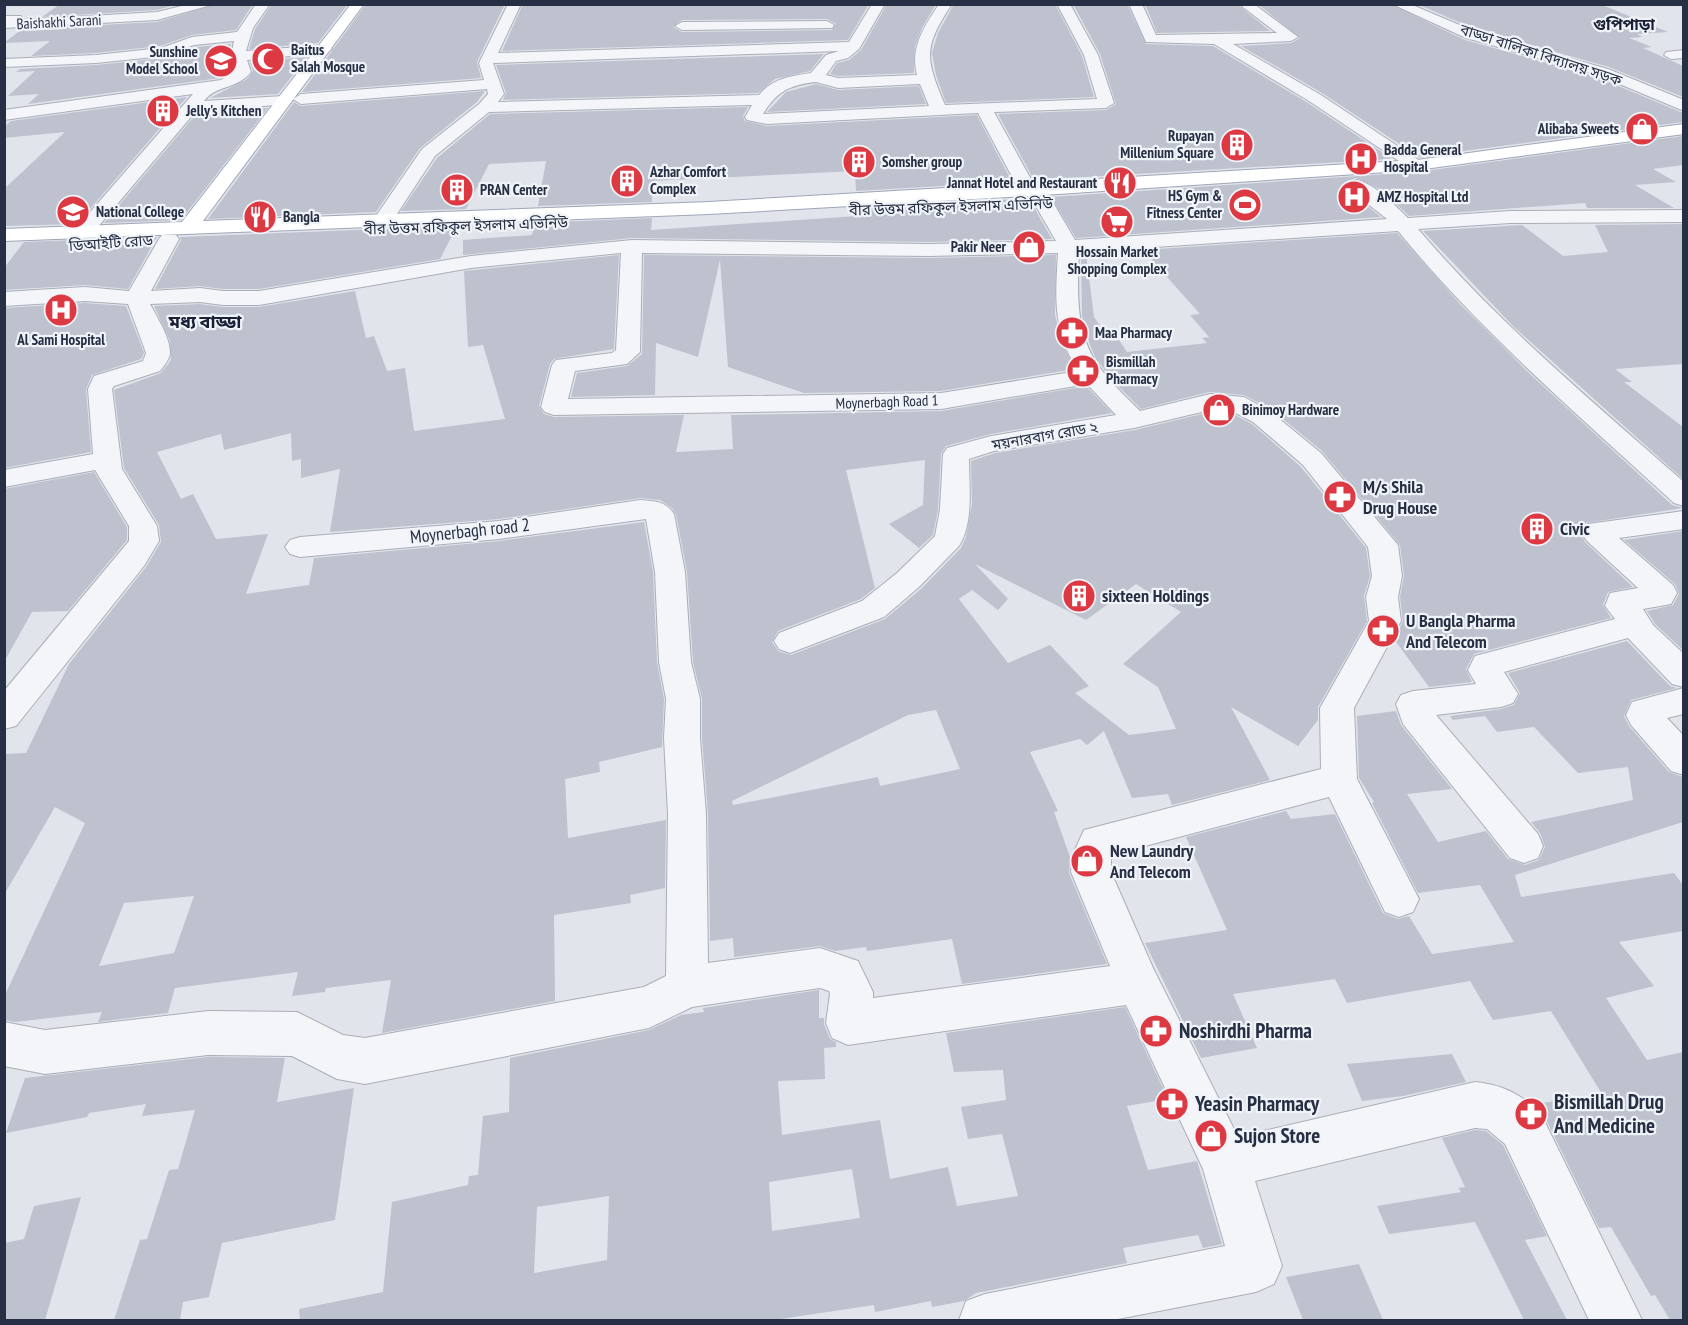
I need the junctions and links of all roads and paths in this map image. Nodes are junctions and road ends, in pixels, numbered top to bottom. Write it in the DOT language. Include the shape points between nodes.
graph roads {
  1 [pos="264,4"];
  2 [pos="358,4"];
  3 [pos="372,4"];
  4 [pos="515,4"];
  5 [pos="879,4"];
  6 [pos="946,4"];
  7 [pos="1063,4"];
  8 [pos="1135,4"];
  9 [pos="1245,4"];
  10 [pos="1398,4"];
  11 [pos="195,6"];
  12 [pos="705,10"];
  13 [pos="4,20"];
  14 [pos="868,24"];
  15 [pos="682,26"];
  16 [pos="240,36"];
  17 [pos="1216,40"];
  18 [pos="854,46"];
  19 [pos="325,49"];
  20 [pos="673,51"];
  21 [pos="238,56"];
  22 [pos="488,58"];
  23 [pos="4,63"];
  24 [pos="669,68"];
  25 [pos="1536,69"];
  26 [pos="1603,72"];
  27 [pos="816,77"];
  28 [pos="926,79"];
  29 [pos="496,80"];
  30 [pos="677,86"];
  31 [pos="206,88"];
  32 [pos="411,92"];
  33 [pos="302,99"];
  34 [pos="763,100"];
  35 [pos="283,101"];
  36 [pos="673,104"];
  37 [pos="192,106"];
  38 [pos="1683,106"];
  39 [pos="485,107"];
  40 [pos="406,108"];
  41 [pos="983,108"];
  42 [pos="939,111"];
  43 [pos="4,115"];
  44 [pos="1683,129"];
  45 [pos="1683,145"];
  46 [pos="270,147"];
  47 [pos="1417,165"];
  48 [pos="1357,186"];
  49 [pos="1036,197"];
  50 [pos="231,206"];
  51 [pos="384,219"];
  52 [pos="1680,220"];
  53 [pos="1402,223"];
  54 [pos="84,231"];
  55 [pos="218,231"];
  56 [pos="179,233"];
  57 [pos="4,235"];
  58 [pos="632,246"];
  59 [pos="1069,247"];
  60 [pos="4,249"];
  61 [pos="136,298"];
  62 [pos="4,300"];
  63 [pos="1093,376"];
  64 [pos="1134,420"];
  65 [pos="108,459"];
  66 [pos="4,479"];
  67 [pos="1683,497"];
  68 [pos="1683,520"];
  69 [pos="300,547"];
  70 [pos="1634,625"];
  71 [pos="790,640"];
  72 [pos="1683,675"];
  73 [pos="1683,700"];
  74 [pos="4,717"];
  75 [pos="1683,761"];
  76 [pos="1339,779"];
  77 [pos="1524,846"];
  78 [pos="1399,899"];
  79 [pos="1138,983"];
  80 [pos="687,987"];
  81 [pos="4,1044"];
  82 [pos="1226,1164"];
  83 [pos="985,1320"];
  84 [pos="1616,1320"];
  1 -- 16 [label="street"];
  2 -- 19 [label="main road"];
  3 -- 33 [label="main road"];
  4 -- 22 [label="street"];
  5 -- 14 [label="street"];
  6 -- 28 [label="street" via="925,35 920,53"];
  7 -- 41 [label="street" via="1091,55 1106,103"];
  8 -- 17 [label="street" via="1151,39"];
  9 -- 17 [label="street" via="1291,37"];
  10 -- 26 [label="street, বাড্ডা বালিকা বিদ্যালয় সড়ক" via="1471,35"];
  11 -- 13 [label="street, Baishakhi Sarani" via="157,16 103,20 9,25 16,19"];
  12 -- 15 [label="street"];
  14 -- 15 [label="street"];
  14 -- 18 [label="street"];
  15 -- 20 [label="street"];
  16 -- 21 [label="street"];
  16 -- 23 [label="street" via="192,41 163,52"];
  17 -- 47 [label="street" via="1315,98"];
  18 -- 20 [label="street"];
  18 -- 27 [label="street" via="831,58"];
  19 -- 21 [label="street"];
  19 -- 35 [label="main road"];
  20 -- 22 [label="street"];
  20 -- 24 [label="street"];
  21 -- 31 [label="street" via="243,72 238,78"];
  22 -- 29 [label="street" via="486,63"];
  25 -- 26 [label="street" via="1568,63"];
  26 -- 38 [label="street, বাড্ডা বালিকা বিদ্যালয় সড়ক"];
  27 -- 28 [label="street" via="838,83"];
  27 -- 34 [label="street" via="783,81"];
  28 -- 42 [label="street"];
  29 -- 32 [label="street"];
  29 -- 39 [label="street" via="496,94"];
  30 -- 36 [label="street"];
  31 -- 37 [label="street"];
  31 -- 43 [label="street"];
  32 -- 33 [label="street"];
  32 -- 40 [label="street"];
  33 -- 46 [label="main road"];
  34 -- 36 [label="street"];
  34 -- 42 [label="street" via="753,117 757,119"];
  35 -- 37 [label="street"];
  35 -- 56 [label="main road"];
  36 -- 39 [label="street"];
  37 -- 54 [label="street"];
  39 -- 51 [label="street" via="428,153"];
  41 -- 42 [label="street"];
  41 -- 49 [label="street"];
  44 -- 47 [label="main road, বীর উত্তম রফিকুল ইসলাম এভিনিউ"];
  45 -- 48 [label="main road, বীর উত্তম রফিকুল ইসলাম এভিনিউ"];
  47 -- 49 [label="main road, বীর উত্তম রফিকুল ইসলাম এভিনিউ"];
  48 -- 49 [label="main road, বীর উত্তম রফিকুল ইসলাম এভিনিউ"];
  48 -- 53 [label="street"];
  49 -- 51 [label="main road, বীর উত্তম রফিকুল ইসলাম এভিনিউ"];
  49 -- 55 [label="main road, বীর উত্তম রফিকুল ইসলাম এভিনিউ"];
  49 -- 59 [label="street"];
  50 -- 55 [label="main road"];
  51 -- 55 [label="main road, বীর উত্তম রফিকুল ইসলাম এভিনিউ"];
  52 -- 53 [label="street" via="1510,217"];
  53 -- 59 [label="street"];
  53 -- 67 [label="street" via="1462,293"];
  54 -- 56 [label="main road"];
  54 -- 57 [label="main road"];
  55 -- 56 [label="main road, ডিআইটি রোড"];
  56 -- 60 [label="main road, ডিআইটি রোড"];
  56 -- 61 [label="street"];
  58 -- 59 [label="street" via="929,250"];
  58 -- 61 [label="street" via="471,262 259,298"];
  58 -- 63 [label="street, Moynerbagh Road 1" via="628,352 619,359 564,365 554,407 941,401"];
  59 -- 63 [label="street" via="1068,320 1076,348"];
  61 -- 62 [label="street" via="85,294"];
  61 -- 65 [label="street" via="158,354 152,366 101,384"];
  63 -- 64 [label="street"];
  64 -- 71 [label="street, ময়নারবাগ রোড ২" via="991,444 956,454 949,539 873,609"];
  64 -- 76 [label="street, ময়নারবাগ রোড ২" via="1210,402 1235,402 1262,417 1312,459 1383,545 1387,576 1382,597 1385,621 1337,708"];
  65 -- 66 [label="street"];
  65 -- 74 [label="street" via="108,469 143,526 144,541"];
  68 -- 70 [label="street" via="1598,531 1662,593 1621,601 1621,606 1638,623"];
  69 -- 80 [label="street, Moynerbagh road 2" via="499,530 640,509 660,513 670,572 675,662 683,699"];
  70 -- 72 [label="street"];
  70 -- 77 [label="street" via="1487,665 1485,670 1501,694 1413,704 1414,714"];
  73 -- 75 [label="street" via="1644,711 1642,715"];
  76 -- 78 [label="street"];
  76 -- 79 [label="street" via="1098,842 1092,854 1091,872"];
  79 -- 80 [label="street" via="848,1023 852,992 843,975 820,968"];
  79 -- 82 [label="street"];
  80 -- 81 [label="street" via="649,1007 365,1061 337,1057 297,1034 208,1033 45,1052"];
  82 -- 83 [label="street" via="1256,1266"];
  82 -- 84 [label="street" via="1475,1105 1496,1107 1522,1126"];
}
